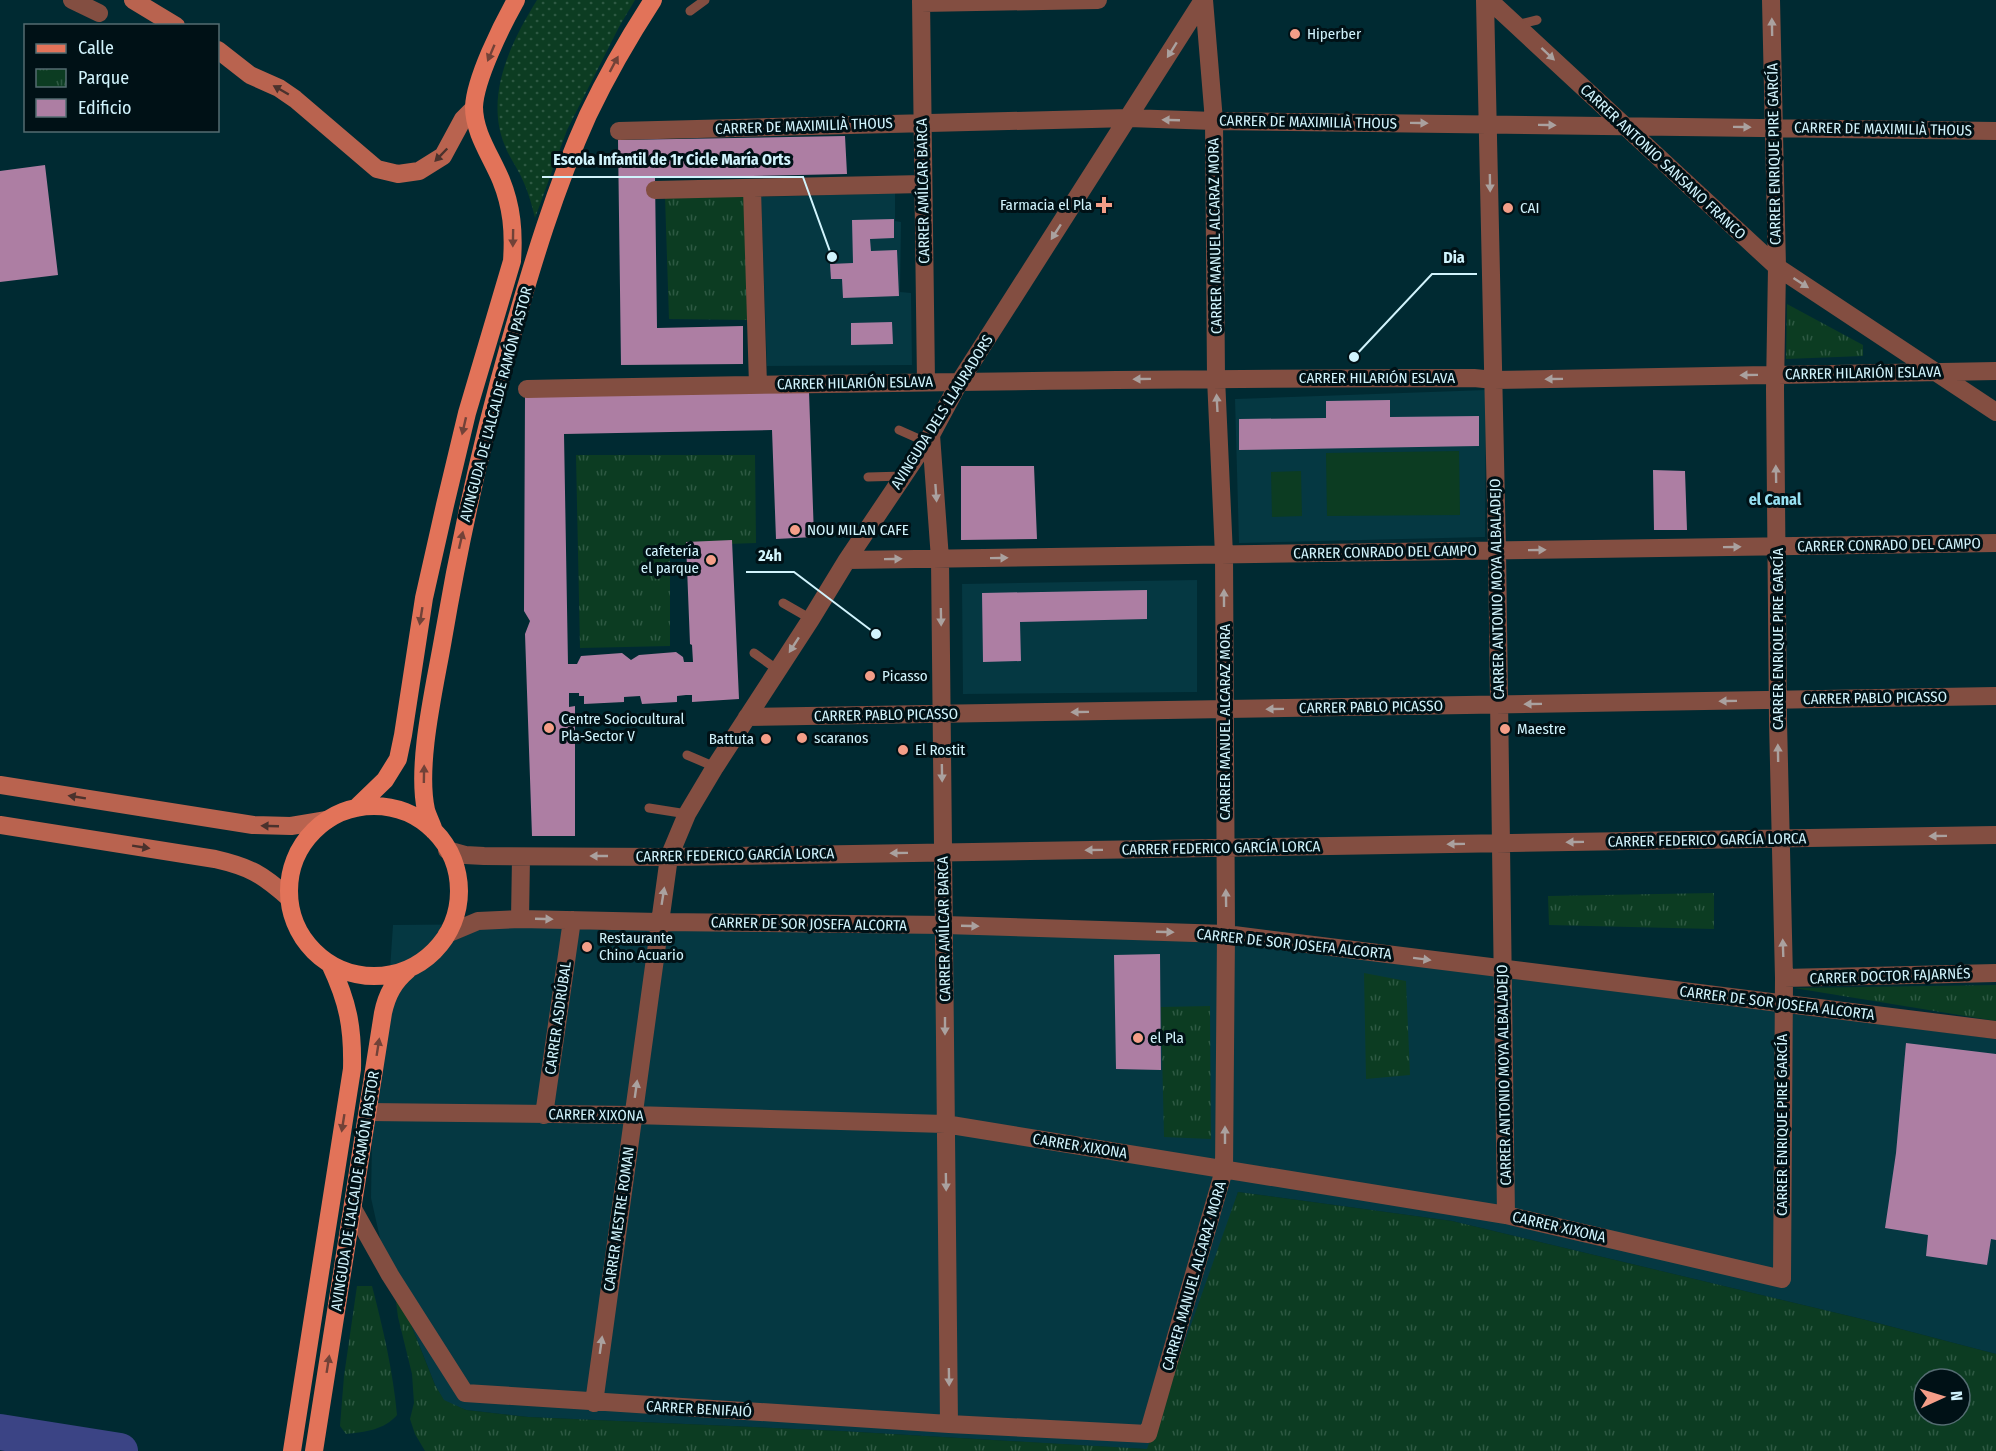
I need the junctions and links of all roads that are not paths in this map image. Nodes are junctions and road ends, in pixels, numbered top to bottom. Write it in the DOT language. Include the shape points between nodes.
graph roads {
  1 [pos="72,0"];
  2 [pos="133,0"];
  3 [pos="516,0"];
  4 [pos="652,0"];
  5 [pos="705,0"];
  6 [pos="1098,0"];
  7 [pos="1203,0"];
  8 [pos="1487,0"];
  9 [pos="1771,0"];
  10 [pos="921,1"];
  11 [pos="690,11"];
  12 [pos="99,13"];
  13 [pos="1537,20"];
  14 [pos="173,24"];
  15 [pos="1516,25"];
  16 [pos="219,51"];
  17 [pos="474,108"];
  18 [pos="1129,118"];
  19 [pos="1214,121"];
  20 [pos="922,123"];
  21 [pos="1488,124"];
  22 [pos="1625,126"];
  23 [pos="1774,128"];
  24 [pos="619,131"];
  25 [pos="1996,131"];
  26 [pos="923,184"];
  27 [pos="752,189"];
  28 [pos="655,190"];
  29 [pos="1777,267"];
  30 [pos="1996,371"];
  31 [pos="1935,372"];
  32 [pos="1775,375"];
  33 [pos="1216,378"];
  34 [pos="1494,380"];
  35 [pos="960,381"];
  36 [pos="926,382"];
  37 [pos="758,385"];
  38 [pos="527,389"];
  39 [pos="1996,411"];
  40 [pos="899,429"];
  41 [pos="929,439"];
  42 [pos="904,476"];
  43 [pos="868,477"];
  44 [pos="1996,543"];
  45 [pos="1778,547"];
  46 [pos="1497,550"];
  47 [pos="1224,555"];
  48 [pos="940,559"];
  49 [pos="847,560"];
  50 [pos="783,603"];
  51 [pos="811,620"];
  52 [pos="754,653"];
  53 [pos="778,670"];
  54 [pos="1996,696"];
  55 [pos="1778,700"];
  56 [pos="1499,705"];
  57 [pos="1225,710"];
  58 [pos="942,715"];
  59 [pos="747,717"];
  60 [pos="687,755"];
  61 [pos="715,767"];
  62 [pos="0,785"];
  63 [pos="356,808"];
  64 [pos="649,808"];
  65 [pos="687,814"];
  66 [pos="327,820"];
  67 [pos="0,825"];
  68 [pos="434,831"];
  69 [pos="1996,835"];
  70 [pos="1780,838"];
  71 [pos="1500,843"];
  72 [pos="1226,848"];
  73 [pos="447,849"];
  74 [pos="943,852"];
  75 [pos="521,857"];
  76 [pos="669,857"];
  77 [pos="289,898"];
  78 [pos="520,919"];
  79 [pos="572,921"];
  80 [pos="659,922"];
  81 [pos="945,925"];
  82 [pos="447,934"];
  83 [pos="1226,934"];
  84 [pos="330,964"];
  85 [pos="409,968"];
  86 [pos="1502,969"];
  87 [pos="1996,973"];
  88 [pos="1784,978"];
  89 [pos="1783,1003"];
  90 [pos="1996,1030"];
  91 [pos="368,1112"];
  92 [pos="544,1114"];
  93 [pos="633,1115"];
  94 [pos="945,1124"];
  95 [pos="1224,1170"];
  96 [pos="353,1209"];
  97 [pos="1506,1215"];
  98 [pos="1782,1279"];
  99 [pos="594,1403"];
  100 [pos="949,1424"];
  101 [pos="1148,1434"];
  102 [pos="292,1451"];
  103 [pos="314,1451"];
  1 -- 12 [label="street"];
  2 -- 14 [label="main road"];
  3 -- 17 [label="main road, AVINGUDA DE L'ALCALDE RAMÓN PASTOR, one-way" via="485,68"];
  68 -- 4 [label="main road, AVINGUDA DE L'ALCALDE RAMÓN PASTOR, one-way" via="424,792 432,704 459,548 495,396 541,235 570,159 621,51"];
  5 -- 11 [label="lane"];
  6 -- 10 [label="street"];
  7 -- 18 [label="street, AVINGUDA DELS LLAURADORS, one-way"];
  7 -- 19 [label="street, CARRER MANUEL ALCARAZ MORA"];
  8 -- 15 [label="street, CARRER ANTONIO SANSANO FRANCO"];
  8 -- 21 [label="street, CARRER ANTONIO MOYA ALBALADEJO"];
  23 -- 9 [label="street, CARRER ENRIQUE PIRE GARCÍA, one-way"];
  10 -- 20 [label="street, CARRER AMÍLCAR BARCA"];
  13 -- 15 [label="lane"];
  15 -- 22 [label="street, CARRER ANTONIO SANSANO FRANCO, one-way"];
  17 -- 16 [label="main road, one-way" via="443,156 419,171 398,174 377,169 295,99 250,75"];
  17 -- 63 [label="main road, AVINGUDA DE L'ALCALDE RAMÓN PASTOR, one-way" via="483,144 508,201 514,237 512,261 467,413 442,517 424,598 398,759 385,780"];
  19 -- 18 [label="street, CARRER DE MAXIMILIÀ THOUS, one-way"];
  18 -- 20 [label="street, CARRER DE MAXIMILIÀ THOUS"];
  18 -- 35 [label="street, AVINGUDA DELS LLAURADORS, one-way"];
  19 -- 21 [label="street, CARRER DE MAXIMILIÀ THOUS, one-way"];
  19 -- 33 [label="street, CARRER MANUEL ALCARAZ MORA"];
  20 -- 24 [label="street, CARRER DE MAXIMILIÀ THOUS"];
  20 -- 26 [label="street, CARRER AMÍLCAR BARCA"];
  21 -- 22 [label="street, CARRER DE MAXIMILIÀ THOUS, one-way"];
  21 -- 34 [label="street, CARRER ANTONIO MOYA ALBALADEJO, one-way"];
  22 -- 23 [label="street, CARRER DE MAXIMILIÀ THOUS, one-way"];
  22 -- 29 [label="street, CARRER ANTONIO SANSANO FRANCO"];
  23 -- 25 [label="street, CARRER DE MAXIMILIÀ THOUS"];
  23 -- 29 [label="street, CARRER ENRIQUE PIRE GARCÍA"];
  26 -- 27 [label="street"];
  26 -- 36 [label="street, CARRER AMÍLCAR BARCA"];
  27 -- 28 [label="street"];
  27 -- 37 [label="street, CARRER HILARIÓN ESLAVA"];
  29 -- 31 [label="street, CARRER ANTONIO SANSANO FRANCO, one-way"];
  29 -- 32 [label="street, CARRER ENRIQUE PIRE GARCÍA"];
  30 -- 31 [label="street, CARRER HILARIÓN ESLAVA"];
  31 -- 32 [label="street, CARRER HILARIÓN ESLAVA"];
  31 -- 39 [label="street, CARRER ANTONIO SANSANO FRANCO"];
  32 -- 34 [label="street, CARRER HILARIÓN ESLAVA, one-way"];
  45 -- 32 [label="street, CARRER ENRIQUE PIRE GARCÍA, one-way"];
  33 -- 34 [label="street, CARRER HILARIÓN ESLAVA"];
  33 -- 35 [label="street, CARRER HILARIÓN ESLAVA, one-way"];
  47 -- 33 [label="street, CARRER MANUEL ALCARAZ MORA, one-way"];
  34 -- 46 [label="street, CARRER ANTONIO MOYA ALBALADEJO"];
  35 -- 36 [label="street, CARRER HILARIÓN ESLAVA"];
  35 -- 41 [label="street, AVINGUDA DELS LLAURADORS"];
  36 -- 37 [label="street, CARRER HILARIÓN ESLAVA"];
  37 -- 38 [label="street, CARRER HILARIÓN ESLAVA"];
  40 -- 41 [label="lane"];
  41 -- 42 [label="street, AVINGUDA DELS LLAURADORS"];
  41 -- 48 [label="street, CARRER AMÍLCAR BARCA, one-way"];
  42 -- 43 [label="lane"];
  42 -- 49 [label="street, AVINGUDA DELS LLAURADORS"];
  44 -- 45 [label="street, CARRER CONRADO DEL CAMPO"];
  46 -- 45 [label="street, CARRER CONRADO DEL CAMPO, one-way"];
  45 -- 55 [label="street, CARRER ENRIQUE PIRE GARCÍA"];
  46 -- 47 [label="street, CARRER CONRADO DEL CAMPO"];
  46 -- 56 [label="street, CARRER ANTONIO MOYA ALBALADEJO"];
  48 -- 47 [label="street, CARRER CONRADO DEL CAMPO, one-way"];
  57 -- 47 [label="street, CARRER MANUEL ALCARAZ MORA, one-way"];
  49 -- 48 [label="street, CARRER CONRADO DEL CAMPO, one-way"];
  48 -- 58 [label="street, CARRER AMÍLCAR BARCA, one-way"];
  49 -- 51 [label="street, AVINGUDA DELS LLAURADORS"];
  50 -- 51 [label="lane"];
  51 -- 53 [label="street, AVINGUDA DELS LLAURADORS, one-way"];
  52 -- 53 [label="lane"];
  53 -- 59 [label="street, AVINGUDA DELS LLAURADORS"];
  54 -- 55 [label="street, CARRER PABLO PICASSO"];
  55 -- 56 [label="street, CARRER PABLO PICASSO, one-way"];
  70 -- 55 [label="street, CARRER ENRIQUE PIRE GARCÍA, one-way"];
  56 -- 57 [label="street, CARRER PABLO PICASSO, one-way"];
  56 -- 71 [label="street, CARRER ANTONIO MOYA ALBALADEJO"];
  57 -- 58 [label="street, CARRER PABLO PICASSO, one-way"];
  57 -- 72 [label="street, CARRER MANUEL ALCARAZ MORA"];
  58 -- 59 [label="street, CARRER PABLO PICASSO"];
  58 -- 74 [label="street, CARRER AMÍLCAR BARCA, one-way"];
  59 -- 61 [label="street, AVINGUDA DELS LLAURADORS"];
  60 -- 61 [label="lane"];
  61 -- 65 [label="street, AVINGUDA DELS LLAURADORS"];
  66 -- 62 [label="main road, one-way" via="291,826 253,825"];
  63 -- 66 [label="main road"];
  63 -- 68 [label="main road" via="400,810"];
  64 -- 65 [label="lane"];
  65 -- 76 [label="street, AVINGUDA DELS LLAURADORS"];
  66 -- 77 [label="main road" via="298,853 290,875"];
  67 -- 77 [label="main road, one-way" via="238,864 261,874"];
  68 -- 73 [label="main road"];
  69 -- 70 [label="street, CARRER FEDERICO GARCÍA LORCA, one-way"];
  70 -- 71 [label="street, CARRER FEDERICO GARCÍA LORCA, one-way"];
  88 -- 70 [label="street, CARRER ENRIQUE PIRE GARCÍA, one-way"];
  71 -- 72 [label="street, CARRER FEDERICO GARCÍA LORCA, one-way"];
  71 -- 86 [label="street, CARRER ANTONIO MOYA ALBALADEJO"];
  72 -- 74 [label="street, CARRER FEDERICO GARCÍA LORCA, one-way"];
  83 -- 72 [label="street, CARRER MANUEL ALCARAZ MORA, one-way"];
  73 -- 75 [label="street, CARRER FEDERICO GARCÍA LORCA" via="465,855"];
  73 -- 82 [label="main road" via="459,894"];
  74 -- 76 [label="street, CARRER FEDERICO GARCÍA LORCA, one-way"];
  74 -- 81 [label="street, CARRER AMÍLCAR BARCA"];
  76 -- 75 [label="street, CARRER FEDERICO GARCÍA LORCA, one-way"];
  75 -- 78 [label="street"];
  80 -- 76 [label="street, CARRER MESTRE ROMAN, one-way"];
  77 -- 84 [label="main road" via="302,936"];
  78 -- 79 [label="street, CARRER DE SOR JOSEFA ALCORTA, one-way"];
  78 -- 82 [label="street, CARRER DE SOR JOSEFA ALCORTA" via="478,921"];
  79 -- 80 [label="street, CARRER DE SOR JOSEFA ALCORTA"];
  79 -- 92 [label="street, CARRER ASDRÚBAL"];
  80 -- 81 [label="street, CARRER DE SOR JOSEFA ALCORTA"];
  93 -- 80 [label="street, CARRER MESTRE ROMAN, one-way"];
  81 -- 83 [label="street, CARRER DE SOR JOSEFA ALCORTA, one-way"];
  81 -- 94 [label="street, CARRER AMÍLCAR BARCA, one-way"];
  82 -- 85 [label="main road" via="424,960"];
  83 -- 86 [label="street, CARRER DE SOR JOSEFA ALCORTA, one-way"];
  95 -- 83 [label="street, CARRER MANUEL ALCARAZ MORA, one-way"];
  84 -- 85 [label="main road" via="369,976 390,975"];
  84 -- 102 [label="main road, AVINGUDA DE L'ALCALDE RAMÓN PASTOR, one-way" via="349,1012 352,1069"];
  91 -- 85 [label="main road, AVINGUDA DE L'ALCALDE RAMÓN PASTOR, one-way" via="385,1002 395,982"];
  86 -- 89 [label="street, CARRER DE SOR JOSEFA ALCORTA"];
  86 -- 97 [label="street, CARRER ANTONIO MOYA ALBALADEJO"];
  87 -- 88 [label="street, CARRER DOCTOR FAJARNÉS"];
  88 -- 89 [label="street, CARRER ENRIQUE PIRE GARCÍA"];
  89 -- 90 [label="street, CARRER DE SOR JOSEFA ALCORTA"];
  89 -- 98 [label="street, CARRER ENRIQUE PIRE GARCÍA"];
  91 -- 92 [label="street, CARRER XIXONA"];
  91 -- 96 [label="main road, AVINGUDA DE L'ALCALDE RAMÓN PASTOR"];
  92 -- 93 [label="street, CARRER XIXONA"];
  93 -- 94 [label="street, CARRER XIXONA"];
  99 -- 93 [label="street, CARRER MESTRE ROMAN, one-way"];
  94 -- 95 [label="street, CARRER XIXONA"];
  94 -- 100 [label="street, CARRER AMÍLCAR BARCA, one-way"];
  95 -- 97 [label="street, CARRER XIXONA"];
  95 -- 101 [label="street, CARRER MANUEL ALCARAZ MORA"];
  96 -- 99 [label="street, CARRER BENIFAIÓ" via="465,1394"];
  103 -- 96 [label="main road, AVINGUDA DE L'ALCALDE RAMÓN PASTOR, one-way"];
  97 -- 98 [label="street, CARRER XIXONA"];
  99 -- 100 [label="street, CARRER BENIFAIÓ"];
  100 -- 101 [label="street, CARRER BENIFAIÓ"];
}
